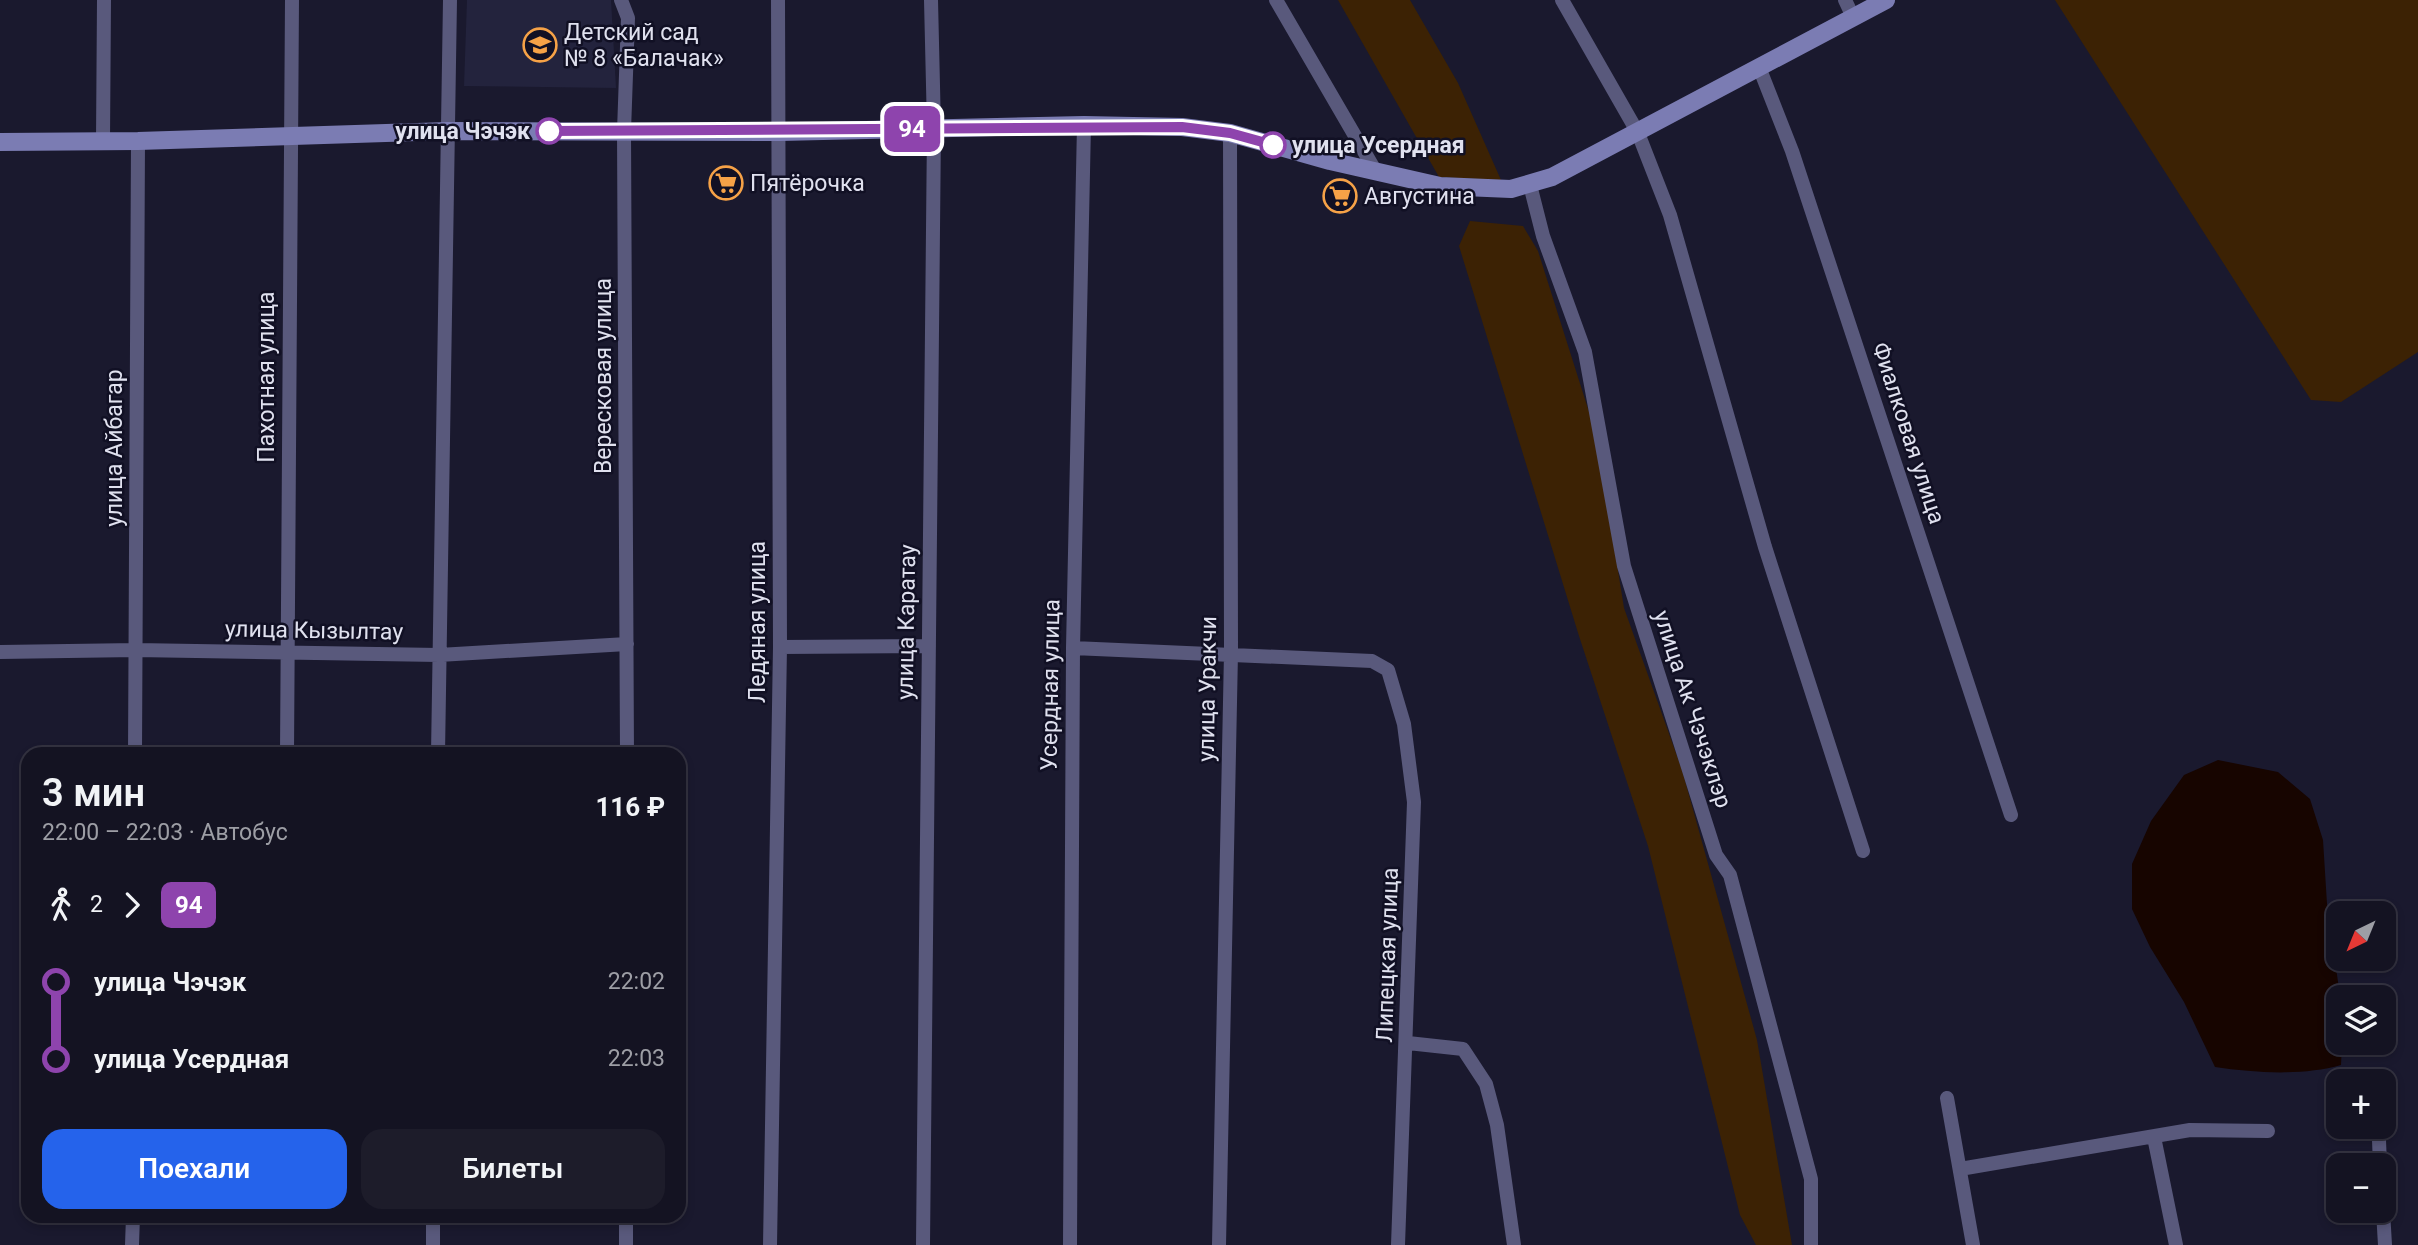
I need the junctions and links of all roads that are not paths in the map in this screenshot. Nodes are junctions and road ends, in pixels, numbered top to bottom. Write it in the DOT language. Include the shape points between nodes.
graph roads {
  1 [pos="104,0"];
  2 [pos="292,0"];
  3 [pos="450,0"];
  4 [pos="621,0"];
  5 [pos="778,0"];
  6 [pos="931,0"];
  7 [pos="1276,0"];
  8 [pos="1562,0"];
  9 [pos="1845,0"];
  10 [pos="1886,0"];
  11 [pos="1853,17"];
  12 [pos="1759,67"];
  13 [pos="1084,125"];
  14 [pos="933,128"];
  15 [pos="448,131"];
  16 [pos="624,131"];
  17 [pos="780,132"];
  18 [pos="1230,133"];
  19 [pos="1638,133"];
  20 [pos="291,136"];
  21 [pos="103,139"];
  22 [pos="138,141"];
  23 [pos="0,142"];
  24 [pos="1376,172"];
  25 [pos="1530,185"];
  26 [pos="627,644"];
  27 [pos="929,646"];
  28 [pos="780,648"];
  29 [pos="1073,648"];
  30 [pos="136,650"];
  31 [pos="0,652"];
  32 [pos="287,653"];
  33 [pos="1231,653"];
  34 [pos="439,655"];
  35 [pos="135,747"];
  36 [pos="286,747"];
  37 [pos="438,747"];
  38 [pos="627,747"];
  39 [pos="2011,815"];
  40 [pos="1863,851"];
  41 [pos="1408,1043"];
  42 [pos="1947,1098"];
  43 [pos="2268,1131"];
  44 [pos="2154,1137"];
  45 [pos="2379,1140"];
  46 [pos="2380,1153"];
  47 [pos="1959,1169"];
  48 [pos="132,1223"];
  49 [pos="433,1223"];
  50 [pos="626,1223"];
  51 [pos="2384,1223"];
  52 [pos="132,1245"];
  53 [pos="433,1245"];
  54 [pos="626,1245"];
  55 [pos="770,1245"];
  56 [pos="923,1245"];
  57 [pos="1070,1245"];
  58 [pos="1219,1245"];
  59 [pos="1398,1245"];
  60 [pos="1514,1245"];
  61 [pos="1811,1245"];
  62 [pos="1973,1245"];
  63 [pos="2176,1245"];
  64 [pos="2385,1245"];
  1 -- 21 [label="street"];
  2 -- 20 [label="street, Пахотная улица"];
  3 -- 15 [label="street"];
  4 -- 16 [label="street, Вересковая улица" via="628,18"];
  5 -- 17 [label="street, Ледяная улица"];
  6 -- 14 [label="street, улица Каратау"];
  7 -- 24 [label="street"];
  8 -- 19 [label="street"];
  9 -- 11 [label="street"];
  10 -- 11 [label="street"];
  11 -- 12 [label="street"];
  12 -- 19 [label="street"];
  12 -- 39 [label="street, Фиалковая улица" via="1792,151"];
  13 -- 14 [label="street"];
  13 -- 18 [label="street"];
  13 -- 29 [label="street, Усердная улица"];
  14 -- 17 [label="street"];
  14 -- 27 [label="street, улица Каратау"];
  15 -- 16 [label="street"];
  15 -- 20 [label="street"];
  15 -- 34 [label="street"];
  16 -- 17 [label="street"];
  16 -- 26 [label="street, Вересковая улица"];
  17 -- 28 [label="street, Ледяная улица"];
  18 -- 24 [label="street"];
  18 -- 33 [label="street, улица Уракчи"];
  19 -- 25 [label="street"];
  19 -- 40 [label="street" via="1670,215 1765,547"];
  20 -- 22 [label="street"];
  20 -- 32 [label="street, Пахотная улица"];
  21 -- 22 [label="street"];
  21 -- 23 [label="street"];
  22 -- 30 [label="street, улица Айбагар"];
  24 -- 25 [label="street" via="1453,187 1511,189"];
  25 -- 61 [label="street, улица Ак Чэчэклэр" via="1585,352 1624,566 1716,855 1731,875 1811,1179"];
  26 -- 34 [label="street, улица Кызылтау"];
  26 -- 38 [label="street, Вересковая улица"];
  27 -- 28 [label="street"];
  27 -- 56 [label="street, улица Каратау"];
  28 -- 55 [label="street, Ледяная улица"];
  29 -- 33 [label="street"];
  29 -- 57 [label="street, Усердная улица"];
  30 -- 31 [label="street, улица Кызылтау"];
  30 -- 32 [label="street, улица Кызылтау"];
  30 -- 35 [label="street, улица Айбагар"];
  32 -- 34 [label="street, улица Кызылтау"];
  32 -- 36 [label="street, Пахотная улица"];
  33 -- 41 [label="street, Липецкая улица" via="1371,661 1388,670 1404,724 1414,802"];
  33 -- 58 [label="street, улица Уракчи"];
  34 -- 37 [label="street"];
  41 -- 59 [label="street, Липецкая улица"];
  41 -- 60 [label="street" via="1462,1049 1486,1084 1499,1137"];
  42 -- 47 [label="street"];
  43 -- 44 [label="street" via="2190,1130"];
  44 -- 47 [label="street"];
  44 -- 63 [label="street"];
  45 -- 46 [label="street"];
  47 -- 62 [label="street"];
  48 -- 52 [label="street"];
  49 -- 53 [label="street"];
  50 -- 54 [label="street"];
  51 -- 64 [label="street"];
}
